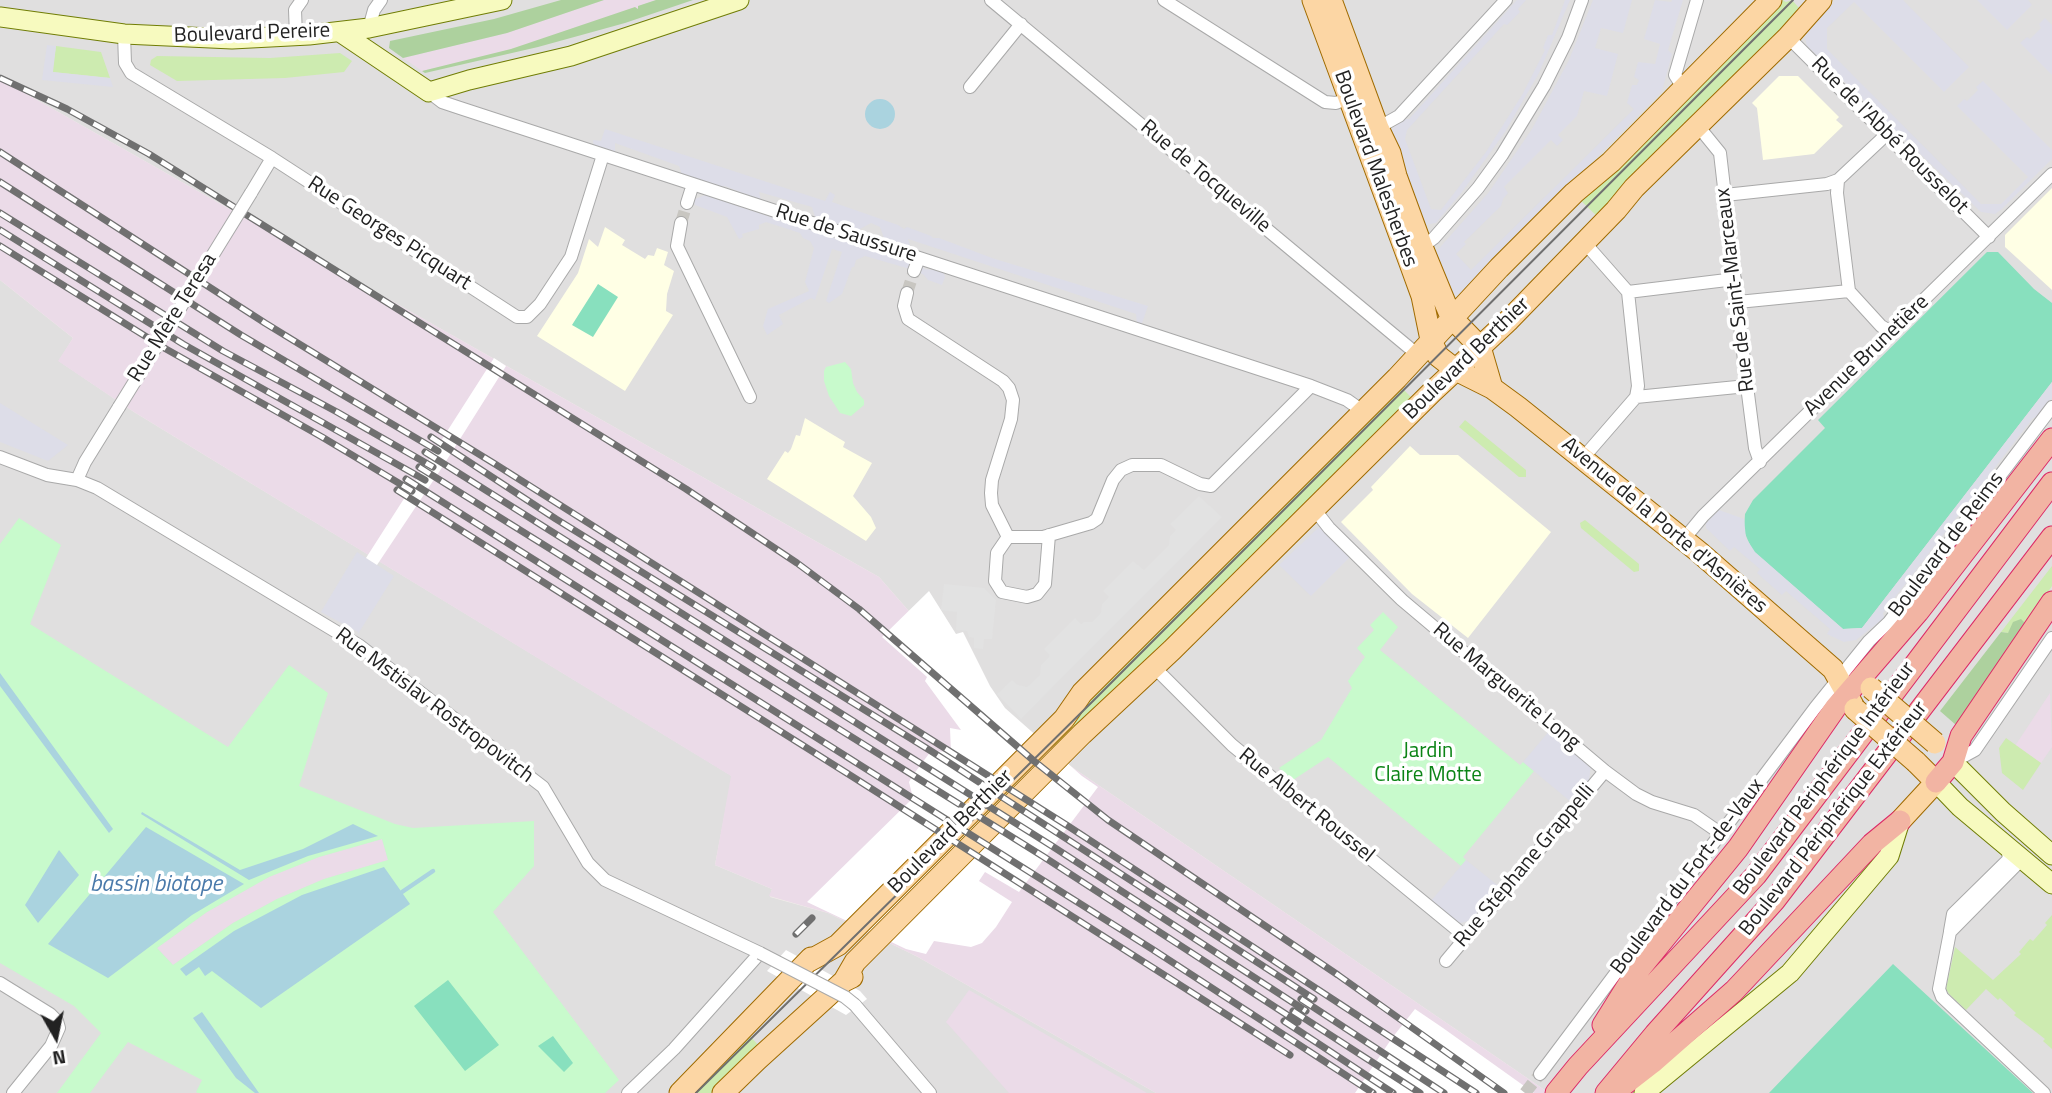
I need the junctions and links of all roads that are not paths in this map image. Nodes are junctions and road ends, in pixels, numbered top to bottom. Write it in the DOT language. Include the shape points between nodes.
graph roads {
  1 [pos="381,0"];
  2 [pos="502,0"];
  3 [pos="739,0"];
  4 [pos="992,0"];
  5 [pos="1164,0"];
  6 [pos="1313,0"];
  7 [pos="1331,0"];
  8 [pos="1506,0"];
  9 [pos="1582,0"];
  10 [pos="1697,0"];
  11 [pos="1771,0"];
  12 [pos="1821,0"];
  13 [pos="299,5"];
  14 [pos="452,7"];
  15 [pos="0,17"];
  16 [pos="1021,24"];
  17 [pos="369,28"];
  18 [pos="340,32"];
  19 [pos="124,34"];
  20 [pos="296,36"];
  21 [pos="1788,37"];
  22 [pos="970,87"];
  23 [pos="1684,89"];
  24 [pos="429,92"];
  25 [pos="1349,98"];
  26 [pos="1698,126"];
  27 [pos="1371,132"];
  28 [pos="1887,134"];
  29 [pos="603,155"];
  30 [pos="272,158"];
  31 [pos="2052,174"];
  32 [pos="1838,180"];
  33 [pos="693,184"];
  34 [pos="1725,195"];
  35 [pos="687,203"];
  36 [pos="681,223"];
  37 [pos="1989,237"];
  38 [pos="1584,242"];
  39 [pos="1422,247"];
  40 [pos="919,258"];
  41 [pos="914,271"];
  42 [pos="1735,279"];
  43 [pos="1849,291"];
  44 [pos="1628,292"];
  45 [pos="906,293"];
  46 [pos="1738,302"];
  47 [pos="1451,317"];
  48 [pos="1891,331"];
  49 [pos="1425,347"];
  50 [pos="1479,347"];
  51 [pos="1457,370"];
  52 [pos="1311,386"];
  53 [pos="1747,386"];
  54 [pos="1492,387"];
  55 [pos="750,397"];
  56 [pos="1636,397"];
  57 [pos="2052,407"];
  58 [pos="1364,412"];
  59 [pos="2052,439"];
  60 [pos="0,457"];
  61 [pos="1583,458"];
  62 [pos="1760,462"];
  63 [pos="77,480"];
  64 [pos="2052,483"];
  65 [pos="1315,510"];
  66 [pos="1049,536"];
  67 [pos="1008,537"];
  68 [pos="2052,537"];
  69 [pos="1684,539"];
  70 [pos="2052,602"];
  71 [pos="2052,638"];
  72 [pos="1154,667"];
  73 [pos="1850,685"];
  74 [pos="1953,762"];
  75 [pos="1605,771"];
  76 [pos="1936,782"];
  77 [pos="1900,821"];
  78 [pos="1720,833"];
  79 [pos="2014,853"];
  80 [pos="2052,855"];
  81 [pos="2052,884"];
  82 [pos="1950,932"];
  83 [pos="1466,937"];
  84 [pos="760,953"];
  85 [pos="1446,961"];
  86 [pos="0,983"];
  87 [pos="1578,1066"];
  88 [pos="1539,1074"];
  89 [pos="13,1093"];
  90 [pos="628,1093"];
  91 [pos="680,1093"];
  92 [pos="723,1093"];
  93 [pos="930,1093"];
  94 [pos="1556,1093"];
  95 [pos="1606,1093"];
  96 [pos="1614,1093"];
  97 [pos="1644,1093"];
  98 [pos="2044,1093"];
  1 -- 17 [label="street"];
  2 -- 14 [label="main road, Boulevard Pereire"];
  3 -- 24 [label="main road" via="571,56"];
  4 -- 16 [label="street, Rue de Tocqueville"];
  5 -- 25 [label="street" via="1325,102"];
  6 -- 25 [label="main road, Boulevard Malesherbes"];
  7 -- 27 [label="main road, Boulevard Malesherbes"];
  8 -- 27 [label="street" via="1405,110"];
  9 -- 39 [label="street" via="1550,75 1509,144 1478,188"];
  10 -- 23 [label="street" via="1675,75"];
  11 -- 23 [label="main road, Boulevard Berthier"];
  12 -- 21 [label="main road, Boulevard Berthier"];
  13 -- 20 [label="street"];
  14 -- 17 [label="main road, Boulevard Pereire"];
  15 -- 19 [label="main road, Boulevard Pereire"];
  16 -- 22 [label="street"];
  16 -- 49 [label="street, Rue de Tocqueville"];
  17 -- 18 [label="main road, Boulevard Pereire"];
  18 -- 20 [label="main road, Boulevard Pereire"];
  18 -- 24 [label="main road, Rue de Saussure"];
  19 -- 20 [label="main road, Boulevard Pereire"];
  19 -- 30 [label="street, Rue Georges Picquart" via="125,63 131,73"];
  21 -- 26 [label="main road, Boulevard Berthier"];
  21 -- 28 [label="street, Rue de l'Abbé Rousselot"];
  23 -- 47 [label="main road, Boulevard Berthier"];
  24 -- 29 [label="street, Rue de Saussure" via="442,102"];
  25 -- 27 [label="main road, Boulevard Malesherbes"];
  26 -- 34 [label="street, Rue de Saint-Marceaux" via="1720,153"];
  26 -- 38 [label="main road, Boulevard Berthier"];
  27 -- 39 [label="main road, Boulevard Malesherbes" via="1390,153"];
  27 -- 49 [label="main road, Boulevard Malesherbes" via="1422,296"];
  28 -- 32 [label="street"];
  28 -- 37 [label="street, Rue de l'Abbé Rousselot"];
  29 -- 30 [label="street, Rue Georges Picquart" via="571,257 540,304 522,318"];
  29 -- 33 [label="street, Rue de Saussure"];
  30 -- 63 [label="street, Rue Mère Teresa, bridge"];
  31 -- 37 [label="street, Avenue Brunetière"];
  32 -- 34 [label="street"];
  32 -- 43 [label="street"];
  33 -- 35 [label="street"];
  33 -- 40 [label="street, Rue de Saussure"];
  34 -- 42 [label="street, Rue de Saint-Marceaux"];
  36 -- 55 [label="street" via="677,246"];
  37 -- 48 [label="street, Avenue Brunetière"];
  38 -- 44 [label="street"];
  38 -- 50 [label="main road, Boulevard Berthier"];
  39 -- 47 [label="main road, Boulevard Malesherbes"];
  40 -- 41 [label="street"];
  40 -- 52 [label="street, Rue de Saussure"];
  42 -- 44 [label="street"];
  42 -- 46 [label="street, Rue de Saint-Marceaux"];
  43 -- 46 [label="street"];
  43 -- 48 [label="street"];
  44 -- 56 [label="street"];
  45 -- 67 [label="street" via="908,319 1009,388 1013,400 991,493"];
  46 -- 53 [label="street, Rue de Saint-Marceaux"];
  47 -- 49 [label="main road, Boulevard Berthier"];
  47 -- 50 [label="main road"];
  48 -- 62 [label="street, Avenue Brunetière"];
  49 -- 51 [label="main road"];
  49 -- 58 [label="main road, Boulevard Berthier"];
  50 -- 51 [label="main road, Boulevard Berthier"];
  50 -- 54 [label="main road"];
  51 -- 54 [label="main road, Avenue de la Porte d'Asnières"];
  51 -- 65 [label="main road, Boulevard Berthier"];
  52 -- 58 [label="street, Rue de Saussure"];
  52 -- 66 [label="street" via="1211,485 1161,465 1132,465 1113,480 1097,519"];
  53 -- 56 [label="street"];
  53 -- 62 [label="street, Rue de Saint-Marceaux"];
  54 -- 61 [label="main road, Avenue de la Porte d'Asnières"];
  56 -- 61 [label="street"];
  57 -- 73 [label="street, Boulevard de Reims" via="1889,622 1869,641"];
  58 -- 91 [label="main road, Boulevard Berthier" via="838,945 809,961"];
  59 -- 73 [label="highway" via="1918,612"];
  60 -- 63 [label="street, Rue Mstislav Rostropovitch" via="47,475"];
  61 -- 69 [label="main road, Avenue de la Porte d'Asnières"];
  62 -- 69 [label="street, Avenue Brunetière"];
  63 -- 84 [label="street, Rue Mstislav Rostropovitch" via="360,646 543,787 588,863 605,880"];
  64 -- 87 [label="highway, Boulevard Périphérique Intérieur" via="1756,875"];
  65 -- 72 [label="main road, Boulevard Berthier"];
  65 -- 75 [label="street, Rue Marguerite Long" via="1402,600"];
  66 -- 67 [label="street"];
  66 -- 67 [label="street" via="1045,584 1027,597 1002,592 995,581 997,553"];
  68 -- 95 [label="highway, Boulevard Périphérique Extérieur" via="1775,900"];
  69 -- 73 [label="main road, Avenue de la Porte d'Asnières"];
  70 -- 74 [label="highway" via="1961,736"];
  71 -- 74 [label="street" via="1975,750"];
  72 -- 83 [label="street, Rue Albert Roussel" via="1232,746"];
  72 -- 92 [label="main road, Boulevard Berthier" via="855,962 844,981"];
  73 -- 74 [label="main road, Avenue de la Porte d'Asnières, bridge" via="1935,743"];
  73 -- 76 [label="main road, Avenue de la Porte d'Asnières, bridge"];
  73 -- 78 [label="street, Boulevard du Fort-de-Vaux"];
  73 -- 87 [label="highway" via="1738,848 1633,977"];
  74 -- 76 [label="highway"];
  74 -- 80 [label="main road, Avenue de la Porte d'Asnières"];
  75 -- 78 [label="street, Rue Marguerite Long" via="1636,794 1694,815"];
  75 -- 83 [label="street, Rue Stéphane Grappelli"];
  76 -- 77 [label="main road"];
  76 -- 79 [label="main road, Avenue de la Porte d'Asnières"];
  77 -- 96 [label="highway" via="1872,844 1734,991"];
  77 -- 97 [label="main road" via="1889,856 1790,973"];
  78 -- 88 [label="street, Boulevard du Fort-de-Vaux"];
  79 -- 81 [label="main road, Avenue de la Porte d'Asnières"];
  79 -- 82 [label="street"];
  79 -- 82 [label="street" via="1954,914"];
  82 -- 98 [label="street" via="1940,995"];
  83 -- 85 [label="street, Rue Stéphane Grappelli"];
  84 -- 90 [label="street"];
  84 -- 93 [label="street, Rue Mstislav Rostropovitch, bridge" via="856,1007"];
  86 -- 89 [label="street" via="50,1014 59,1028 51,1046"];
  87 -- 94 [label="highway, Boulevard Périphérique Intérieur"];
}
